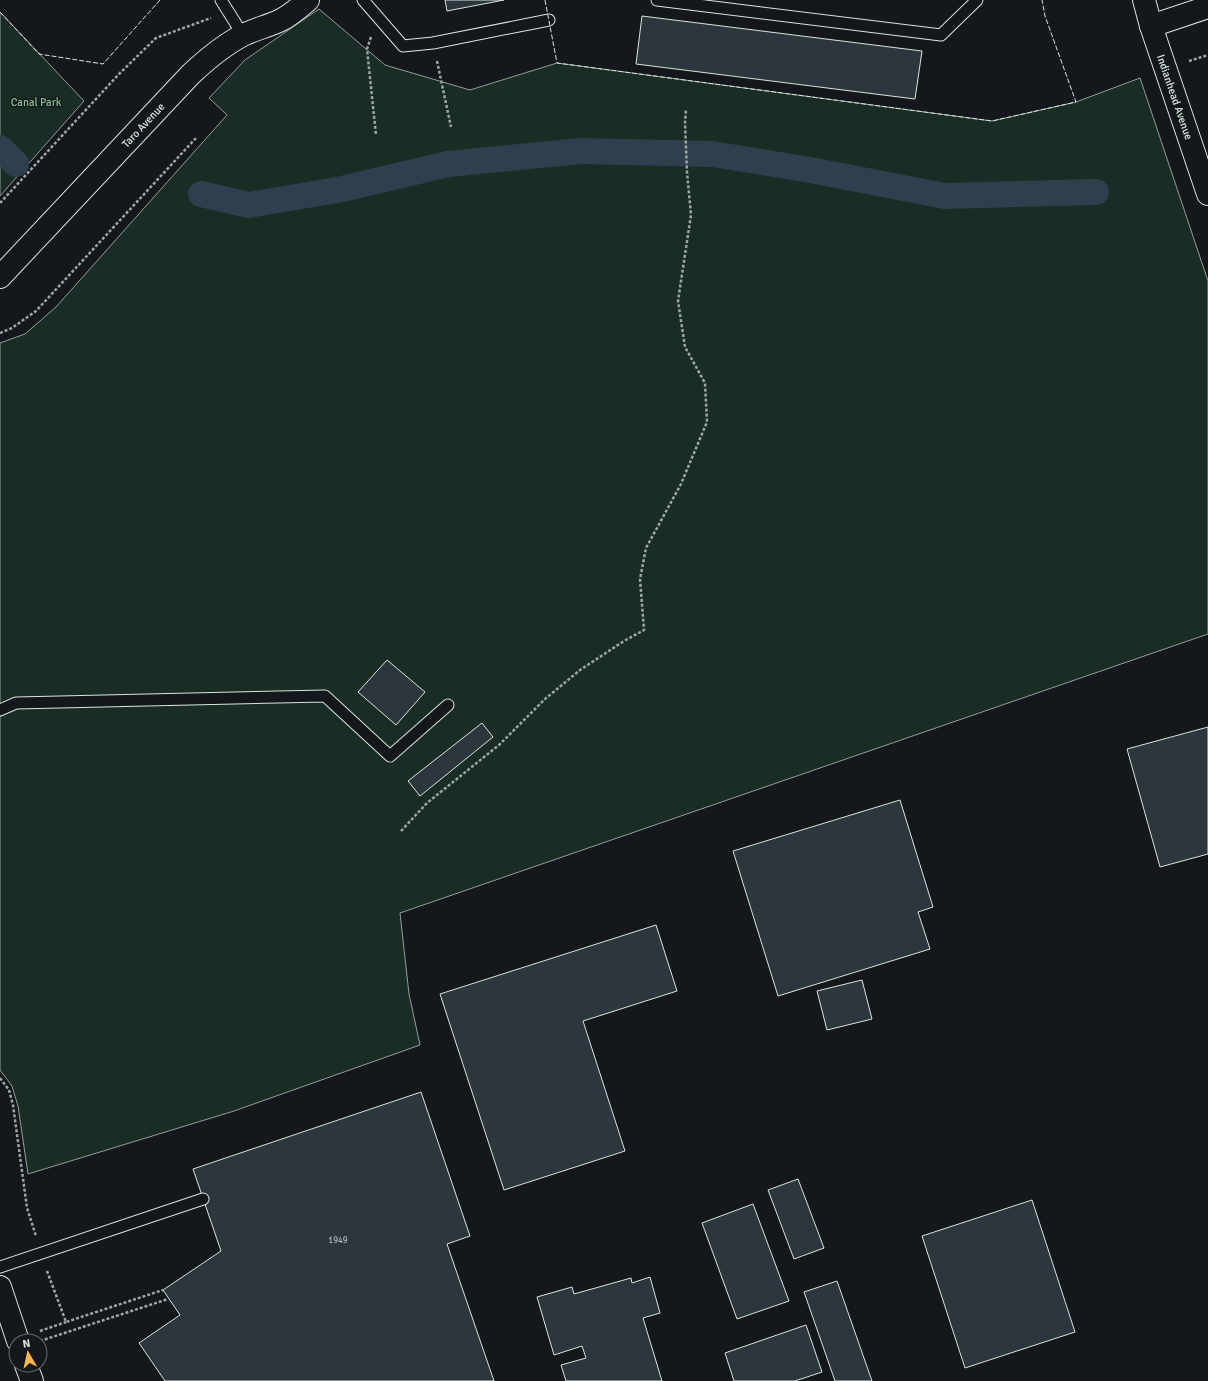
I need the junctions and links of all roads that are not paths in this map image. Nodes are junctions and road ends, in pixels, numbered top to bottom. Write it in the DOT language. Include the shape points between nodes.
graph roads {
  1 [pos="221,0"];
  2 [pos="308,0"];
  3 [pos="363,0"];
  4 [pos="657,0"];
  5 [pos="977,0"];
  6 [pos="1144,0"];
  7 [pos="1208,7"];
  8 [pos="549,20"];
  9 [pos="1151,26"];
  10 [pos="243,35"];
  11 [pos="1208,194"];
  12 [pos="0,277"];
  13 [pos="448,706"];
  14 [pos="0,710"];
  15 [pos="204,1199"];
  16 [pos="0,1267"];
  17 [pos="0,1287"];
  18 [pos="15,1333"];
  1 -- 10 [label="lane"];
  2 -- 10 [label="street, Taro Avenue" via="282,20"];
  3 -- 8 [label="lane" via="403,46 433,43"];
  4 -- 5 [label="lane" via="941,35"];
  6 -- 9 [label="street, Indianhead Avenue"];
  7 -- 9 [label="street"];
  9 -- 11 [label="street, Indianhead Avenue"];
  10 -- 12 [label="street, Taro Avenue" via="210,57 191,74"];
  13 -- 14 [label="lane" via="390,756 325,696 16,703"];
  15 -- 16 [label="lane"];
  17 -- 18 [label="street"];
}
